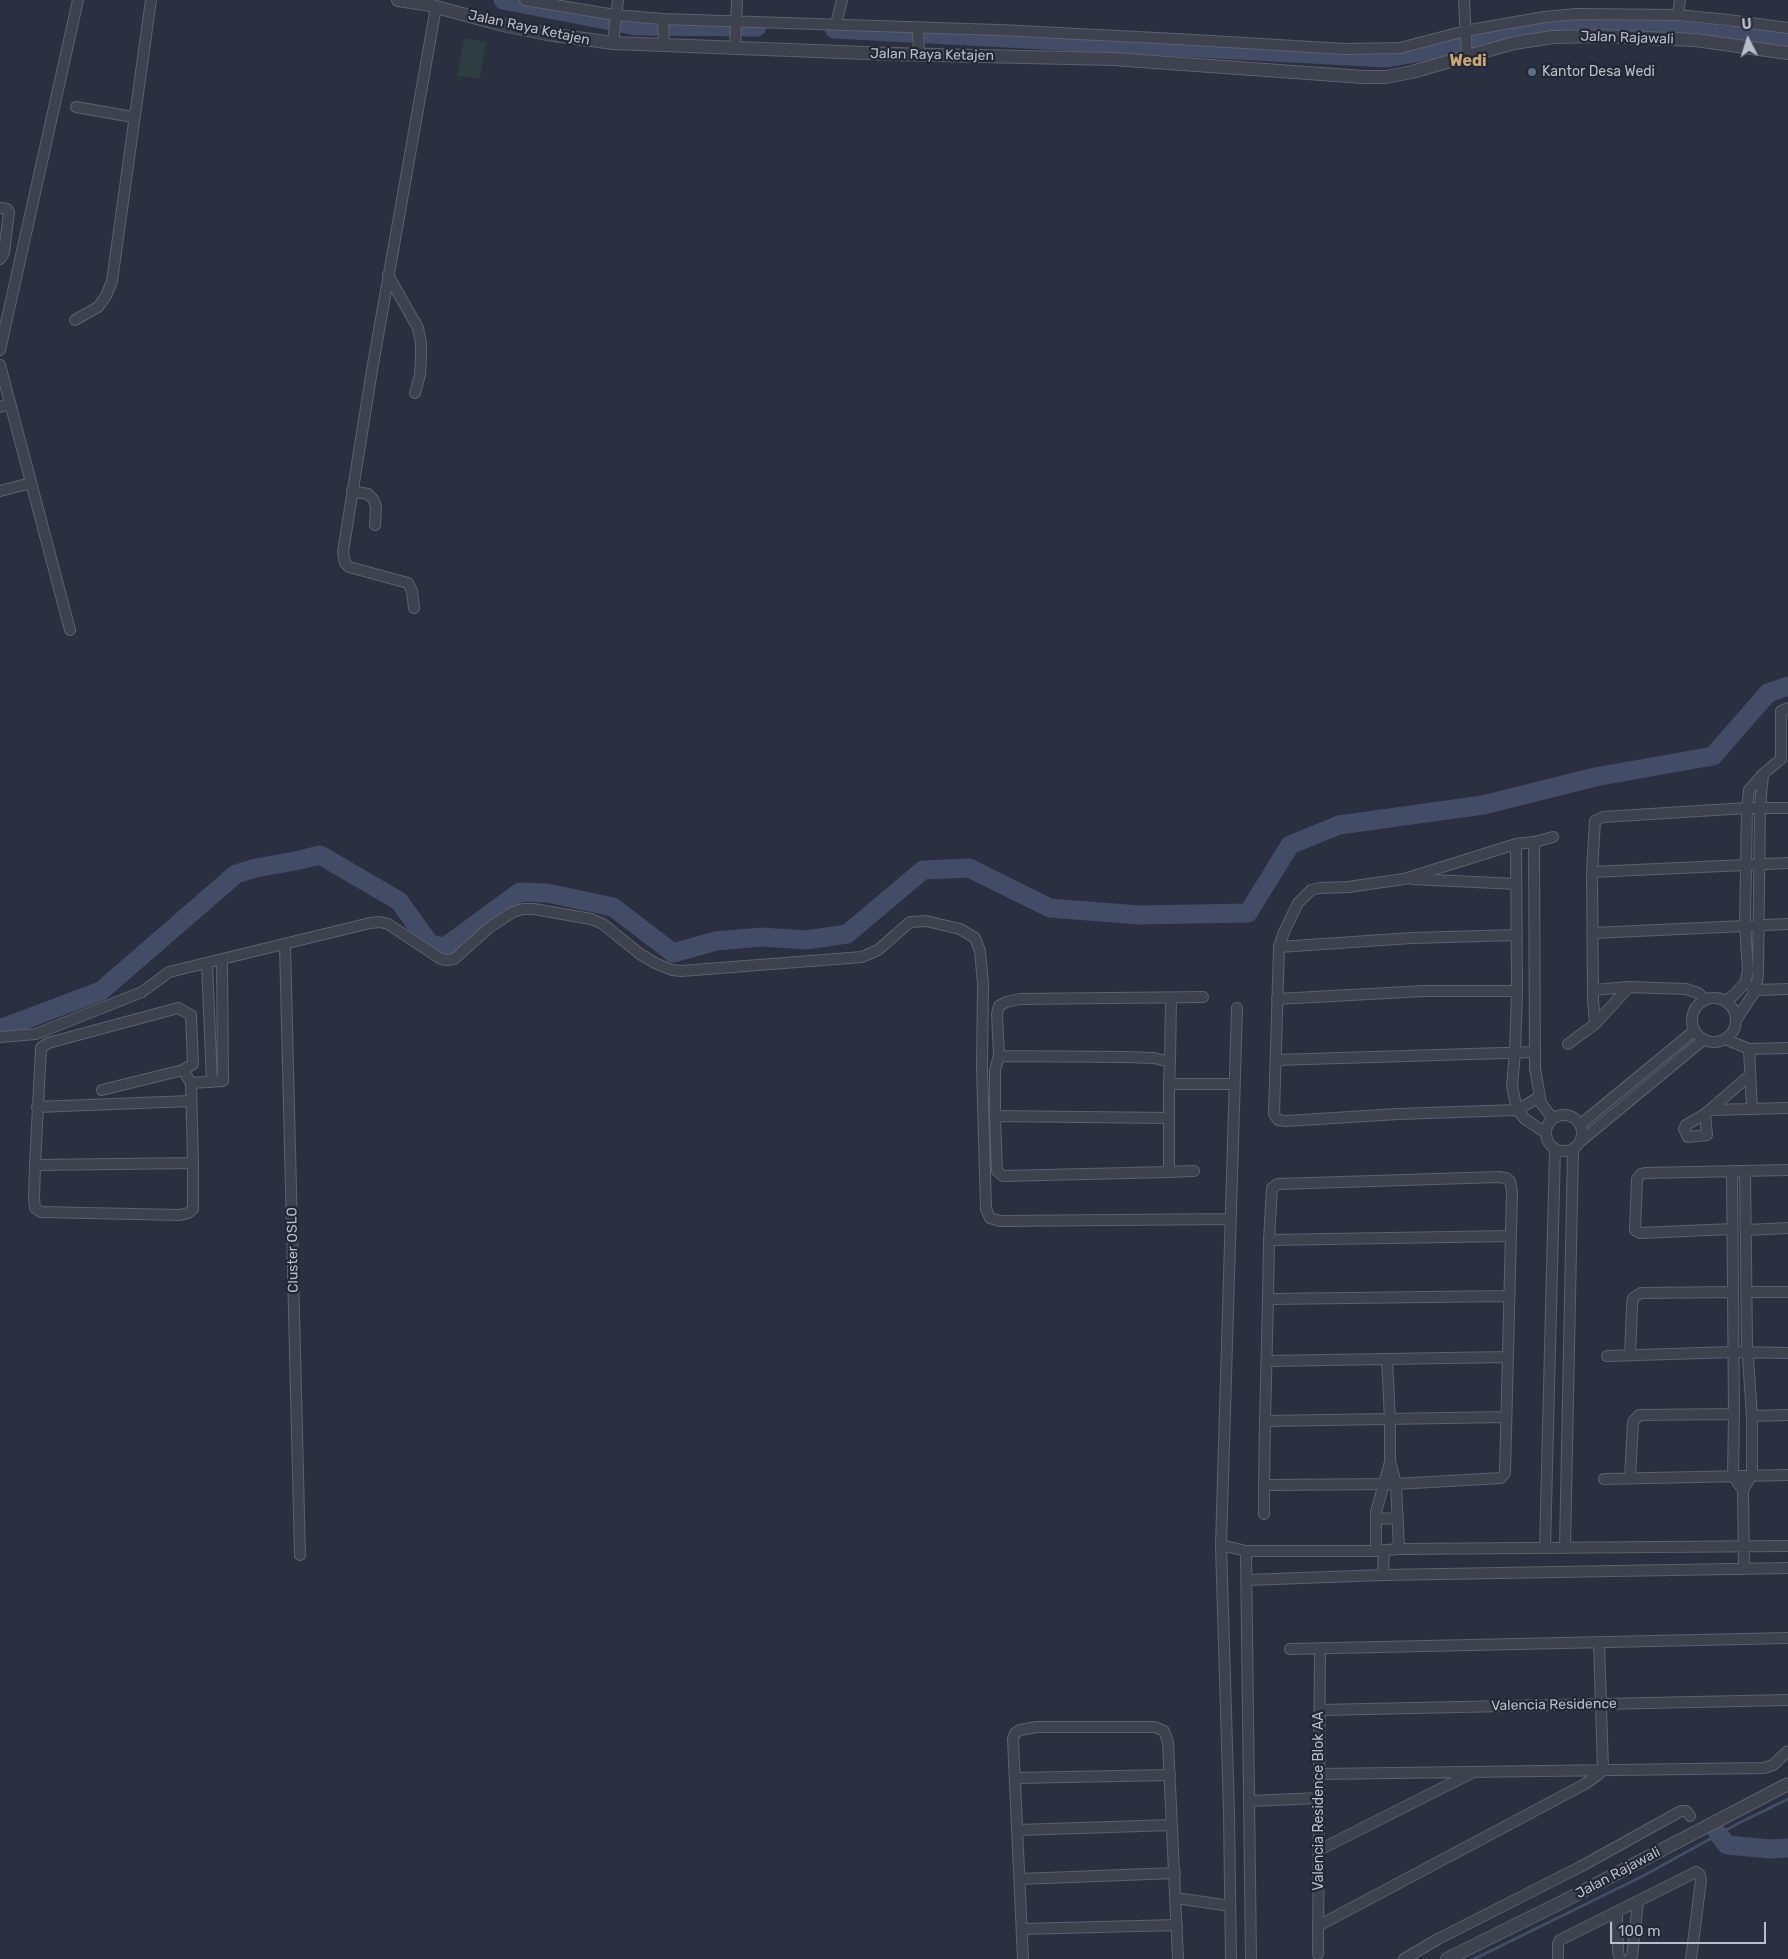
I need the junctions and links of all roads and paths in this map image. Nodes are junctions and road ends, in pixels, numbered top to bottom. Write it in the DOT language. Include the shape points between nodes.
graph roads {
  1 [pos="78,0"];
  2 [pos="151,0"];
  3 [pos="398,0"];
  4 [pos="524,0"];
  5 [pos="618,0"];
  6 [pos="737,0"];
  7 [pos="842,0"];
  8 [pos="1464,0"];
  9 [pos="1680,0"];
  10 [pos="548,2"];
  11 [pos="429,4"];
  12 [pos="1678,15"];
  13 [pos="615,18"];
  14 [pos="735,23"];
  15 [pos="836,24"];
  16 [pos="1788,28"];
  17 [pos="918,30"];
  18 [pos="663,31"];
  19 [pos="1465,34"];
  20 [pos="613,39"];
  21 [pos="735,44"];
  22 [pos="918,52"];
  23 [pos="1467,53"];
  24 [pos="1788,53"];
  25 [pos="76,107"];
  26 [pos="134,117"];
  27 [pos="0,208"];
  28 [pos="0,258"];
  29 [pos="388,275"];
  30 [pos="75,320"];
  31 [pos="0,350"];
  32 [pos="0,365"];
  33 [pos="414,393"];
  34 [pos="5,406"];
  35 [pos="31,483"];
  36 [pos="0,491"];
  37 [pos="352,491"];
  38 [pos="375,525"];
  39 [pos="414,608"];
  40 [pos="70,630"];
  41 [pos="1788,708"];
  42 [pos="1784,758"];
  43 [pos="1763,774"];
  44 [pos="1747,808"];
  45 [pos="1760,808"];
  46 [pos="1788,808"];
  47 [pos="1553,837"];
  48 [pos="1534,842"];
  49 [pos="1516,844"];
  50 [pos="1788,863"];
  51 [pos="1746,864"];
  52 [pos="1759,864"];
  53 [pos="1592,872"];
  54 [pos="1404,879"];
  55 [pos="1516,884"];
  56 [pos="1517,905"];
  57 [pos="1535,905"];
  58 [pos="1745,924"];
  59 [pos="1758,924"];
  60 [pos="1788,924"];
  61 [pos="1593,933"];
  62 [pos="1517,935"];
  63 [pos="285,945"];
  64 [pos="1279,947"];
  65 [pos="222,960"];
  66 [pos="1535,961"];
  67 [pos="1517,962"];
  68 [pos="207,963"];
  69 [pos="1744,983"];
  70 [pos="1629,988"];
  71 [pos="1788,988"];
  72 [pos="1594,990"];
  73 [pos="1756,990"];
  74 [pos="1517,991"];
  75 [pos="1203,997"];
  76 [pos="1171,998"];
  77 [pos="1277,999"];
  78 [pos="1705,999"];
  79 [pos="1725,1001"];
  80 [pos="1237,1008"];
  81 [pos="1736,1020"];
  82 [pos="1595,1024"];
  83 [pos="1694,1031"];
  84 [pos="0,1037"];
  85 [pos="1725,1039"];
  86 [pos="1703,1040"];
  87 [pos="1568,1044"];
  88 [pos="1788,1048"];
  89 [pos="1750,1050"];
  90 [pos="1515,1052"];
  91 [pos="1535,1052"];
  92 [pos="1000,1056"];
  93 [pos="1276,1060"];
  94 [pos="1170,1062"];
  95 [pos="183,1070"];
  96 [pos="1750,1075"];
  97 [pos="212,1082"];
  98 [pos="191,1083"];
  99 [pos="1169,1084"];
  100 [pos="1234,1084"];
  101 [pos="102,1090"];
  102 [pos="1539,1097"];
  103 [pos="191,1102"];
  104 [pos="37,1107"];
  105 [pos="1752,1108"];
  106 [pos="1788,1108"];
  107 [pos="1517,1110"];
  108 [pos="995,1116"];
  109 [pos="1169,1118"];
  110 [pos="1553,1119"];
  111 [pos="1580,1124"];
  112 [pos="1546,1133"];
  113 [pos="1582,1140"];
  114 [pos="1555,1149"];
  115 [pos="1573,1149"];
  116 [pos="193,1163"];
  117 [pos="35,1165"];
  118 [pos="1788,1170"];
  119 [pos="1194,1171"];
  120 [pos="1169,1172"];
  121 [pos="1732,1172"];
  122 [pos="1745,1172"];
  123 [pos="1230,1219"];
  124 [pos="1788,1228"];
  125 [pos="1732,1229"];
  126 [pos="1746,1230"];
  127 [pos="1510,1236"];
  128 [pos="1269,1240"];
  129 [pos="1747,1262"];
  130 [pos="1732,1263"];
  131 [pos="1733,1292"];
  132 [pos="1747,1292"];
  133 [pos="1788,1292"];
  134 [pos="1508,1296"];
  135 [pos="1268,1299"];
  136 [pos="1733,1352"];
  137 [pos="1747,1352"];
  138 [pos="1788,1353"];
  139 [pos="1630,1355"];
  140 [pos="1606,1356"];
  141 [pos="1506,1357"];
  142 [pos="1387,1359"];
  143 [pos="1267,1361"];
  144 [pos="1734,1414"];
  145 [pos="1788,1415"];
  146 [pos="1752,1416"];
  147 [pos="1505,1417"];
  148 [pos="1390,1420"];
  149 [pos="1265,1421"];
  150 [pos="1390,1461"];
  151 [pos="1752,1475"];
  152 [pos="1788,1475"];
  153 [pos="1733,1476"];
  154 [pos="1630,1478"];
  155 [pos="1604,1479"];
  156 [pos="1396,1484"];
  157 [pos="1264,1485"];
  158 [pos="1383,1485"];
  159 [pos="1743,1490"];
  160 [pos="1264,1514"];
  161 [pos="1397,1518"];
  162 [pos="1377,1519"];
  163 [pos="1220,1545"];
  164 [pos="1788,1546"];
  165 [pos="1744,1547"];
  166 [pos="1545,1548"];
  167 [pos="1565,1548"];
  168 [pos="1399,1549"];
  169 [pos="1246,1551"];
  170 [pos="1380,1551"];
  171 [pos="300,1555"];
  172 [pos="1788,1568"];
  173 [pos="1744,1569"];
  174 [pos="1383,1575"];
  175 [pos="1248,1580"];
  176 [pos="1788,1638"];
  177 [pos="1599,1642"];
  178 [pos="1320,1648"];
  179 [pos="1290,1649"];
  180 [pos="1788,1700"];
  181 [pos="1601,1704"];
  182 [pos="1320,1710"];
  183 [pos="1788,1751"];
  184 [pos="1603,1770"];
  185 [pos="1475,1772"];
  186 [pos="1319,1774"];
  187 [pos="1170,1776"];
  188 [pos="1015,1778"];
  189 [pos="1788,1784"];
  190 [pos="1319,1798"];
  191 [pos="1250,1801"];
  192 [pos="1690,1816"];
  193 [pos="1172,1825"];
  194 [pos="1017,1830"];
  195 [pos="1319,1850"];
  196 [pos="1175,1874"];
  197 [pos="1020,1879"];
  198 [pos="1176,1898"];
  199 [pos="1638,1902"];
  200 [pos="1230,1906"];
  201 [pos="1616,1913"];
  202 [pos="1177,1925"];
  203 [pos="1318,1926"];
  204 [pos="1022,1929"];
  205 [pos="1318,1954"];
  206 [pos="1023,1959"];
  207 [pos="1178,1959"];
  208 [pos="1231,1959"];
  209 [pos="1251,1959"];
  210 [pos="1404,1959"];
  211 [pos="1447,1959"];
  212 [pos="1558,1959"];
  213 [pos="1620,1959"];
  214 [pos="1630,1959"];
  215 [pos="1691,1959"];
  1 -- 31 [label="street"];
  2 -- 26 [label="street"];
  3 -- 11 [label="street, Jalan Raya Ketajen"];
  4 -- 10 [label="street"];
  5 -- 13 [label="street"];
  6 -- 14 [label="street"];
  7 -- 15 [label="street"];
  8 -- 19 [label="street"];
  9 -- 12 [label="street"];
  10 -- 13 [label="street"];
  11 -- 20 [label="street, Jalan Raya Ketajen" via="538,32"];
  11 -- 29 [label="street"];
  12 -- 16 [label="street"];
  12 -- 19 [label="street" via="1544,16"];
  13 -- 18 [label="street"];
  13 -- 20 [label="street"];
  14 -- 15 [label="street"];
  14 -- 18 [label="street"];
  14 -- 21 [label="street"];
  15 -- 17 [label="street"];
  17 -- 19 [label="street" via="1178,38 1388,50"];
  17 -- 22 [label="street"];
  18 -- 20 [label="street, Jalan Raya Ketajen"];
  18 -- 21 [label="street, Jalan Raya Ketajen"];
  19 -- 23 [label="street"];
  21 -- 22 [label="street, Jalan Raya Ketajen"];
  22 -- 23 [label="street, Jalan Raya Ketajen" via="1113,60 1378,77 1412,72"];
  23 -- 24 [label="street, Jalan Rajawali" via="1537,38 1599,36 1694,40"];
  25 -- 26 [label="street"];
  26 -- 30 [label="street" via="110,286 98,307"];
  27 -- 28 [label="street" via="9,212 4,253"];
  29 -- 33 [label="street" via="418,328 422,359"];
  29 -- 37 [label="street"];
  32 -- 34 [label="street"];
  34 -- 35 [label="street"];
  35 -- 36 [label="street"];
  35 -- 40 [label="street"];
  37 -- 38 [label="street" via="368,494 373,499"];
  37 -- 39 [label="street" via="344,546 345,563 355,569 408,583"];
  41 -- 42 [label="street" via="1781,711"];
  42 -- 43 [label="street"];
  43 -- 44 [label="street" via="1750,790"];
  43 -- 45 [label="street"];
  44 -- 45 [label="street"];
  44 -- 51 [label="street"];
  44 -- 53 [label="street" via="1598,819 1594,826"];
  45 -- 46 [label="street"];
  45 -- 52 [label="street"];
  47 -- 48 [label="street"];
  48 -- 49 [label="street"];
  48 -- 57 [label="street"];
  49 -- 54 [label="street"];
  49 -- 55 [label="street"];
  50 -- 52 [label="street"];
  51 -- 52 [label="street"];
  51 -- 53 [label="street"];
  51 -- 58 [label="street"];
  52 -- 59 [label="street"];
  53 -- 61 [label="street"];
  54 -- 55 [label="street"];
  54 -- 64 [label="street" via="1311,890 1298,903"];
  55 -- 56 [label="street"];
  56 -- 57 [label="street"];
  56 -- 62 [label="street"];
  57 -- 66 [label="street"];
  58 -- 59 [label="street"];
  58 -- 61 [label="street"];
  58 -- 69 [label="street" via="1748,971"];
  59 -- 60 [label="street"];
  59 -- 73 [label="street"];
  61 -- 72 [label="street"];
  62 -- 64 [label="street"];
  62 -- 67 [label="street"];
  63 -- 65 [label="street"];
  63 -- 123 [label="street" via="380,922 395,928 441,959 454,959 490,927 513,912 534,909 603,924 640,954 655,963 681,971 862,957 878,950 904,926 916,920 960,929 975,938 980,951 986,1209 990,1218 1000,1221"];
  63 -- 171 [label="street, Cluster OSLO"];
  64 -- 77 [label="street"];
  65 -- 68 [label="street"];
  65 -- 97 [label="street" via="223,1081"];
  66 -- 67 [label="street"];
  66 -- 91 [label="street"];
  67 -- 74 [label="street"];
  68 -- 84 [label="street" via="169,972 142,992 36,1034"];
  68 -- 97 [label="street"];
  69 -- 73 [label="street"];
  69 -- 79 [label="street"];
  70 -- 72 [label="street"];
  70 -- 78 [label="street" via="1686,989"];
  70 -- 82 [label="street"];
  71 -- 73 [label="street"];
  72 -- 82 [label="street"];
  73 -- 81 [label="street"];
  74 -- 77 [label="street"];
  74 -- 90 [label="street"];
  75 -- 76 [label="street"];
  76 -- 92 [label="street" via="1020,999 1006,1002 999,1006 997,1014"];
  76 -- 94 [label="street"];
  77 -- 93 [label="street"];
  78 -- 79 [label="street"];
  78 -- 83 [label="street" via="1696,1006 1691,1018"];
  79 -- 81 [label="street" via="1734,1009"];
  80 -- 100 [label="street"];
  81 -- 85 [label="street" via="1734,1031"];
  82 -- 87 [label="street"];
  83 -- 86 [label="street"];
  83 -- 111 [label="street"];
  85 -- 86 [label="street"];
  85 -- 89 [label="street"];
  86 -- 113 [label="street"];
  88 -- 89 [label="street"];
  89 -- 96 [label="street"];
  90 -- 91 [label="street"];
  90 -- 93 [label="street"];
  90 -- 107 [label="street" via="1512,1086"];
  91 -- 102 [label="street"];
  92 -- 94 [label="street" via="1124,1056"];
  92 -- 108 [label="street" via="995,1070"];
  93 -- 107 [label="street" via="1274,1114 1282,1121"];
  94 -- 99 [label="street"];
  95 -- 98 [label="street"];
  95 -- 101 [label="street"];
  95 -- 104 [label="street" via="193,1064 190,1015 178,1008 48,1043 40,1048"];
  96 -- 105 [label="street"];
  96 -- 105 [label="street" via="1708,1112"];
  97 -- 98 [label="street"];
  98 -- 103 [label="street"];
  99 -- 100 [label="street"];
  99 -- 109 [label="street"];
  100 -- 123 [label="street"];
  102 -- 107 [label="street"];
  102 -- 110 [label="street"];
  103 -- 104 [label="street"];
  103 -- 116 [label="street"];
  104 -- 117 [label="street"];
  105 -- 106 [label="street"];
  107 -- 112 [label="street"];
  108 -- 109 [label="street"];
  108 -- 120 [label="street" via="997,1171 1002,1176"];
  109 -- 120 [label="street"];
  110 -- 111 [label="street" via="1568,1115"];
  110 -- 112 [label="street"];
  111 -- 113 [label="street"];
  112 -- 114 [label="street"];
  113 -- 115 [label="street"];
  114 -- 115 [label="street"];
  114 -- 166 [label="street"];
  115 -- 167 [label="street"];
  116 -- 117 [label="street"];
  116 -- 117 [label="street" via="193,1208 180,1216 41,1212 35,1208"];
  118 -- 122 [label="street"];
  119 -- 120 [label="street"];
  121 -- 122 [label="street"];
  121 -- 125 [label="street"];
  121 -- 125 [label="street" via="1641,1174 1637,1179 1635,1230 1640,1233"];
  122 -- 126 [label="street"];
  123 -- 163 [label="street"];
  124 -- 126 [label="street"];
  125 -- 130 [label="street"];
  126 -- 129 [label="street"];
  127 -- 128 [label="street"];
  127 -- 128 [label="street" via="1512,1186 1510,1181 1499,1177 1278,1184 1271,1190"];
  127 -- 134 [label="street"];
  128 -- 135 [label="street"];
  129 -- 130 [label="street"];
  129 -- 132 [label="street"];
  130 -- 131 [label="street"];
  131 -- 136 [label="street"];
  131 -- 139 [label="street" via="1641,1293 1633,1298"];
  132 -- 133 [label="street"];
  132 -- 137 [label="street"];
  134 -- 135 [label="street"];
  134 -- 141 [label="street"];
  135 -- 143 [label="street"];
  136 -- 137 [label="street"];
  136 -- 139 [label="street"];
  136 -- 144 [label="street"];
  137 -- 138 [label="street"];
  137 -- 146 [label="street"];
  139 -- 140 [label="street"];
  141 -- 142 [label="street"];
  141 -- 147 [label="street"];
  142 -- 143 [label="street"];
  142 -- 148 [label="street"];
  143 -- 149 [label="street"];
  144 -- 153 [label="street"];
  144 -- 154 [label="street" via="1639,1415 1633,1422"];
  145 -- 146 [label="street"];
  146 -- 151 [label="street"];
  147 -- 148 [label="street"];
  147 -- 156 [label="street" via="1506,1467 1501,1478"];
  148 -- 149 [label="street"];
  148 -- 150 [label="street"];
  149 -- 157 [label="street"];
  150 -- 156 [label="street"];
  150 -- 158 [label="street"];
  151 -- 152 [label="street"];
  151 -- 153 [label="street"];
  151 -- 159 [label="street"];
  153 -- 154 [label="street"];
  153 -- 159 [label="street"];
  154 -- 155 [label="street"];
  156 -- 158 [label="street"];
  156 -- 161 [label="street"];
  157 -- 158 [label="street"];
  157 -- 160 [label="street"];
  158 -- 162 [label="street"];
  159 -- 165 [label="street"];
  161 -- 162 [label="street"];
  161 -- 168 [label="street"];
  162 -- 170 [label="street"];
  163 -- 169 [label="street"];
  163 -- 200 [label="street"];
  164 -- 165 [label="street"];
  165 -- 167 [label="street"];
  165 -- 173 [label="street"];
  166 -- 167 [label="street"];
  166 -- 168 [label="street"];
  168 -- 170 [label="street"];
  169 -- 170 [label="street"];
  169 -- 175 [label="street"];
  170 -- 174 [label="street"];
  172 -- 173 [label="street"];
  173 -- 174 [label="street"];
  174 -- 175 [label="street"];
  175 -- 191 [label="street"];
  176 -- 177 [label="street"];
  177 -- 178 [label="street"];
  177 -- 181 [label="street"];
  178 -- 179 [label="street"];
  178 -- 182 [label="street, Valencia Residence Blok AA"];
  180 -- 181 [label="street, Valencia Residence"];
  181 -- 182 [label="street, Valencia Residence"];
  181 -- 184 [label="street"];
  182 -- 186 [label="street, Valencia Residence Blok AA"];
  183 -- 184 [label="street" via="1773,1765 1764,1768"];
  184 -- 185 [label="street"];
  184 -- 203 [label="street" via="1585,1784"];
  185 -- 186 [label="street"];
  185 -- 195 [label="street"];
  186 -- 190 [label="street, Valencia Residence Blok AA"];
  187 -- 188 [label="street"];
  187 -- 188 [label="street" via="1168,1742 1164,1731 1154,1727 1037,1728 1015,1733"];
  187 -- 193 [label="street"];
  188 -- 194 [label="street"];
  189 -- 211 [label="street, Jalan Rajawali"];
  190 -- 191 [label="street"];
  190 -- 195 [label="street, Valencia Residence Blok AA"];
  191 -- 209 [label="street"];
  192 -- 210 [label="street" via="1686,1810 1681,1811"];
  193 -- 194 [label="street"];
  193 -- 196 [label="street"];
  194 -- 197 [label="street"];
  195 -- 203 [label="street, Valencia Residence Blok AA"];
  196 -- 197 [label="street"];
  196 -- 198 [label="street"];
  197 -- 204 [label="street"];
  198 -- 200 [label="street"];
  198 -- 202 [label="street"];
  199 -- 201 [label="street"];
  199 -- 214 [label="street"];
  199 -- 215 [label="street" via="1692,1873 1700,1874"];
  200 -- 208 [label="street"];
  201 -- 212 [label="street" via="1560,1940"];
  201 -- 213 [label="street"];
  202 -- 204 [label="street"];
  202 -- 207 [label="street"];
  203 -- 205 [label="street, Valencia Residence Blok AA"];
  204 -- 206 [label="street"];
}
